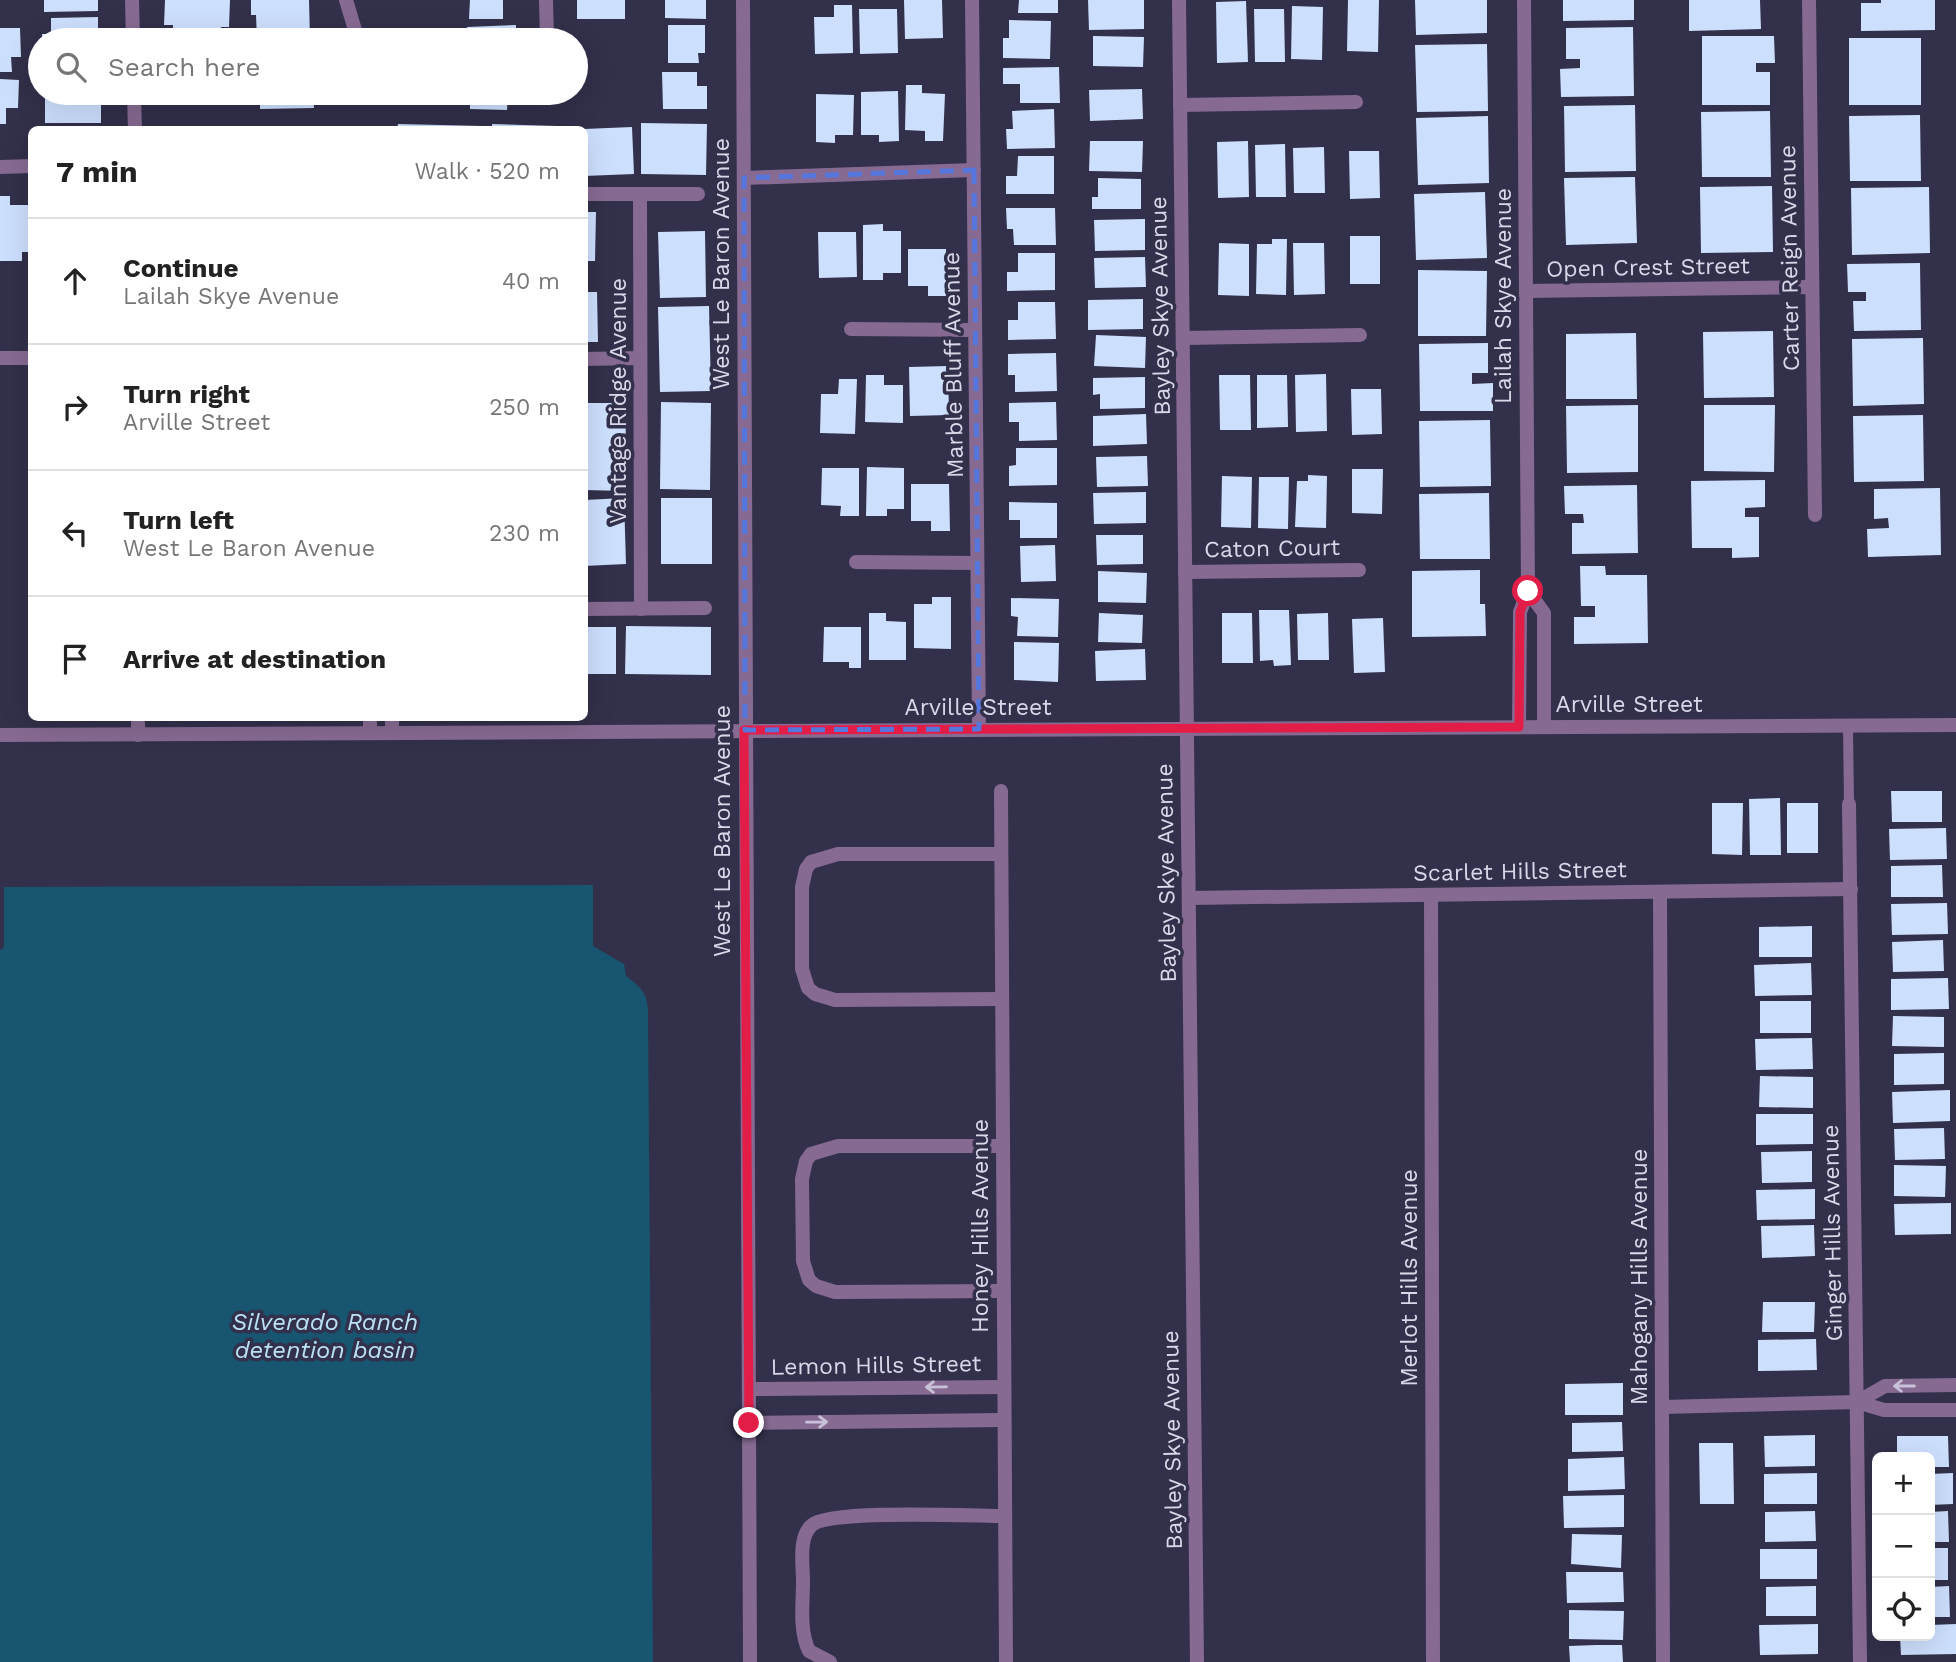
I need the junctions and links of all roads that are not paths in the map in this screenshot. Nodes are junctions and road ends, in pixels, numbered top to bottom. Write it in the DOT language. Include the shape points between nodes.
graph roads {
  1 [pos="132,0"];
  2 [pos="346,0"];
  3 [pos="546,0"];
  4 [pos="743,0"];
  5 [pos="972,0"];
  6 [pos="1179,0"];
  7 [pos="1524,0"];
  8 [pos="1809,0"];
  9 [pos="133,28"];
  10 [pos="354,28"];
  11 [pos="547,28"];
  12 [pos="1356,102"];
  13 [pos="134,105"];
  14 [pos="1180,105"];
  15 [pos="135,126"];
  16 [pos="28,166"];
  17 [pos="0,167"];
  18 [pos="974,170"];
  19 [pos="744,178"];
  20 [pos="588,194"];
  21 [pos="640,194"];
  22 [pos="698,194"];
  23 [pos="1812,287"];
  24 [pos="1526,292"];
  25 [pos="851,330"];
  26 [pos="975,330"];
  27 [pos="1360,335"];
  28 [pos="1183,338"];
  29 [pos="0,358"];
  30 [pos="28,358"];
  31 [pos="640,358"];
  32 [pos="588,359"];
  33 [pos="1815,514"];
  34 [pos="856,562"];
  35 [pos="977,563"];
  36 [pos="1359,570"];
  37 [pos="1185,572"];
  38 [pos="1528,591"];
  39 [pos="705,608"];
  40 [pos="588,609"];
  41 [pos="641,609"];
  42 [pos="1520,645"];
  43 [pos="1544,645"];
  44 [pos="138,721"];
  45 [pos="370,724"];
  46 [pos="392,724"];
  47 [pos="1956,725"];
  48 [pos="1849,726"];
  49 [pos="1519,727"];
  50 [pos="1544,727"];
  51 [pos="1187,728"];
  52 [pos="979,729"];
  53 [pos="744,730"];
  54 [pos="0,735"];
  55 [pos="138,735"];
  56 [pos="1001,791"];
  57 [pos="1849,804"];
  58 [pos="1001,854"];
  59 [pos="1850,889"];
  60 [pos="1660,892"];
  61 [pos="1431,895"];
  62 [pos="1189,898"];
  63 [pos="1002,999"];
  64 [pos="1003,1146"];
  65 [pos="1003,1291"];
  66 [pos="1956,1385"];
  67 [pos="1004,1387"];
  68 [pos="749,1389"];
  69 [pos="1857,1402"];
  70 [pos="1662,1407"];
  71 [pos="1956,1410"];
  72 [pos="1004,1420"];
  73 [pos="749,1423"];
  74 [pos="1005,1516"];
  75 [pos="750,1662"];
  76 [pos="830,1662"];
  77 [pos="1006,1662"];
  78 [pos="1197,1662"];
  79 [pos="1433,1662"];
  80 [pos="1663,1662"];
  81 [pos="1860,1662"];
  1 -- 9 [label="street"];
  2 -- 10 [label="street"];
  3 -- 11 [label="street"];
  4 -- 19 [label="street, West Le Baron Avenue"];
  5 -- 18 [label="street, Marble Bluff Avenue"];
  6 -- 14 [label="street, Bayley Skye Avenue"];
  7 -- 24 [label="street, Lailah Skye Avenue"];
  8 -- 23 [label="street, Carter Reign Avenue"];
  12 -- 14 [label="street"];
  13 -- 15 [label="street"];
  14 -- 28 [label="street, Bayley Skye Avenue"];
  16 -- 17 [label="street"];
  18 -- 19 [label="street"];
  18 -- 26 [label="street, Marble Bluff Avenue"];
  19 -- 53 [label="street, West Le Baron Avenue"];
  20 -- 21 [label="street"];
  21 -- 22 [label="street"];
  21 -- 31 [label="street, Vantage Ridge Avenue"];
  23 -- 24 [label="street, Open Crest Street"];
  23 -- 33 [label="street, Carter Reign Avenue"];
  24 -- 38 [label="street, Lailah Skye Avenue"];
  25 -- 26 [label="street"];
  26 -- 35 [label="street, Marble Bluff Avenue"];
  27 -- 28 [label="street"];
  28 -- 37 [label="street, Bayley Skye Avenue"];
  29 -- 30 [label="street"];
  31 -- 32 [label="street"];
  31 -- 41 [label="street, Vantage Ridge Avenue"];
  34 -- 35 [label="street"];
  35 -- 52 [label="street, Marble Bluff Avenue"];
  36 -- 37 [label="street, Caton Court"];
  37 -- 51 [label="street, Bayley Skye Avenue"];
  38 -- 42 [label="street, Lailah Skye Avenue" via="1520,612"];
  38 -- 43 [label="street, Lailah Skye Avenue" via="1544,613"];
  39 -- 41 [label="street"];
  40 -- 41 [label="street"];
  42 -- 43 [label="lane"];
  42 -- 49 [label="street, Lailah Skye Avenue"];
  43 -- 50 [label="street, Lailah Skye Avenue"];
  44 -- 55 [label="street"];
  45 -- 46 [label="street, Arville Street"];
  45 -- 55 [label="street, Arville Street"];
  46 -- 53 [label="street, Arville Street"];
  47 -- 48 [label="street, Arville Street"];
  48 -- 50 [label="street, Arville Street"];
  48 -- 57 [label="lane"];
  49 -- 50 [label="street, Arville Street"];
  49 -- 51 [label="street, Arville Street"];
  51 -- 52 [label="street, Arville Street"];
  51 -- 62 [label="street, Bayley Skye Avenue"];
  52 -- 53 [label="street, Arville Street"];
  53 -- 68 [label="street, West Le Baron Avenue"];
  54 -- 55 [label="street, Arville Street"];
  56 -- 58 [label="street, Honey Hills Avenue"];
  57 -- 59 [label="street, Ginger Hills Avenue"];
  58 -- 63 [label="street, Honey Hills Avenue"];
  58 -- 63 [label="street" via="838,854 811,862 802,887 802,969 811,991 835,1000"];
  59 -- 60 [label="street, Scarlet Hills Street"];
  59 -- 69 [label="street, Ginger Hills Avenue"];
  60 -- 61 [label="street, Scarlet Hills Street"];
  60 -- 70 [label="street, Mahogany Hills Avenue"];
  61 -- 62 [label="street, Scarlet Hills Street"];
  61 -- 79 [label="street, Merlot Hills Avenue"];
  62 -- 78 [label="street, Bayley Skye Avenue"];
  63 -- 64 [label="street, Honey Hills Avenue"];
  64 -- 65 [label="street, Honey Hills Avenue"];
  64 -- 65 [label="street" via="838,1146 811,1154 802,1179 803,1261 812,1283 835,1293"];
  65 -- 67 [label="street, Honey Hills Avenue"];
  66 -- 69 [label="street, one-way" via="1885,1386"];
  67 -- 68 [label="street, Lemon Hills Street, one-way"];
  67 -- 72 [label="street, Honey Hills Avenue"];
  68 -- 73 [label="street, West Le Baron Avenue"];
  69 -- 70 [label="street"];
  69 -- 71 [label="street" via="1884,1410"];
  69 -- 81 [label="street, Ginger Hills Avenue"];
  70 -- 80 [label="street, Mahogany Hills Avenue"];
  73 -- 72 [label="street, one-way"];
  72 -- 74 [label="street, Honey Hills Avenue"];
  73 -- 75 [label="street, West Le Baron Avenue"];
  74 -- 76 [label="street" via="839,1517 812,1525 803,1550 803,1632 813,1653"];
  74 -- 77 [label="street, Honey Hills Avenue"];
}
